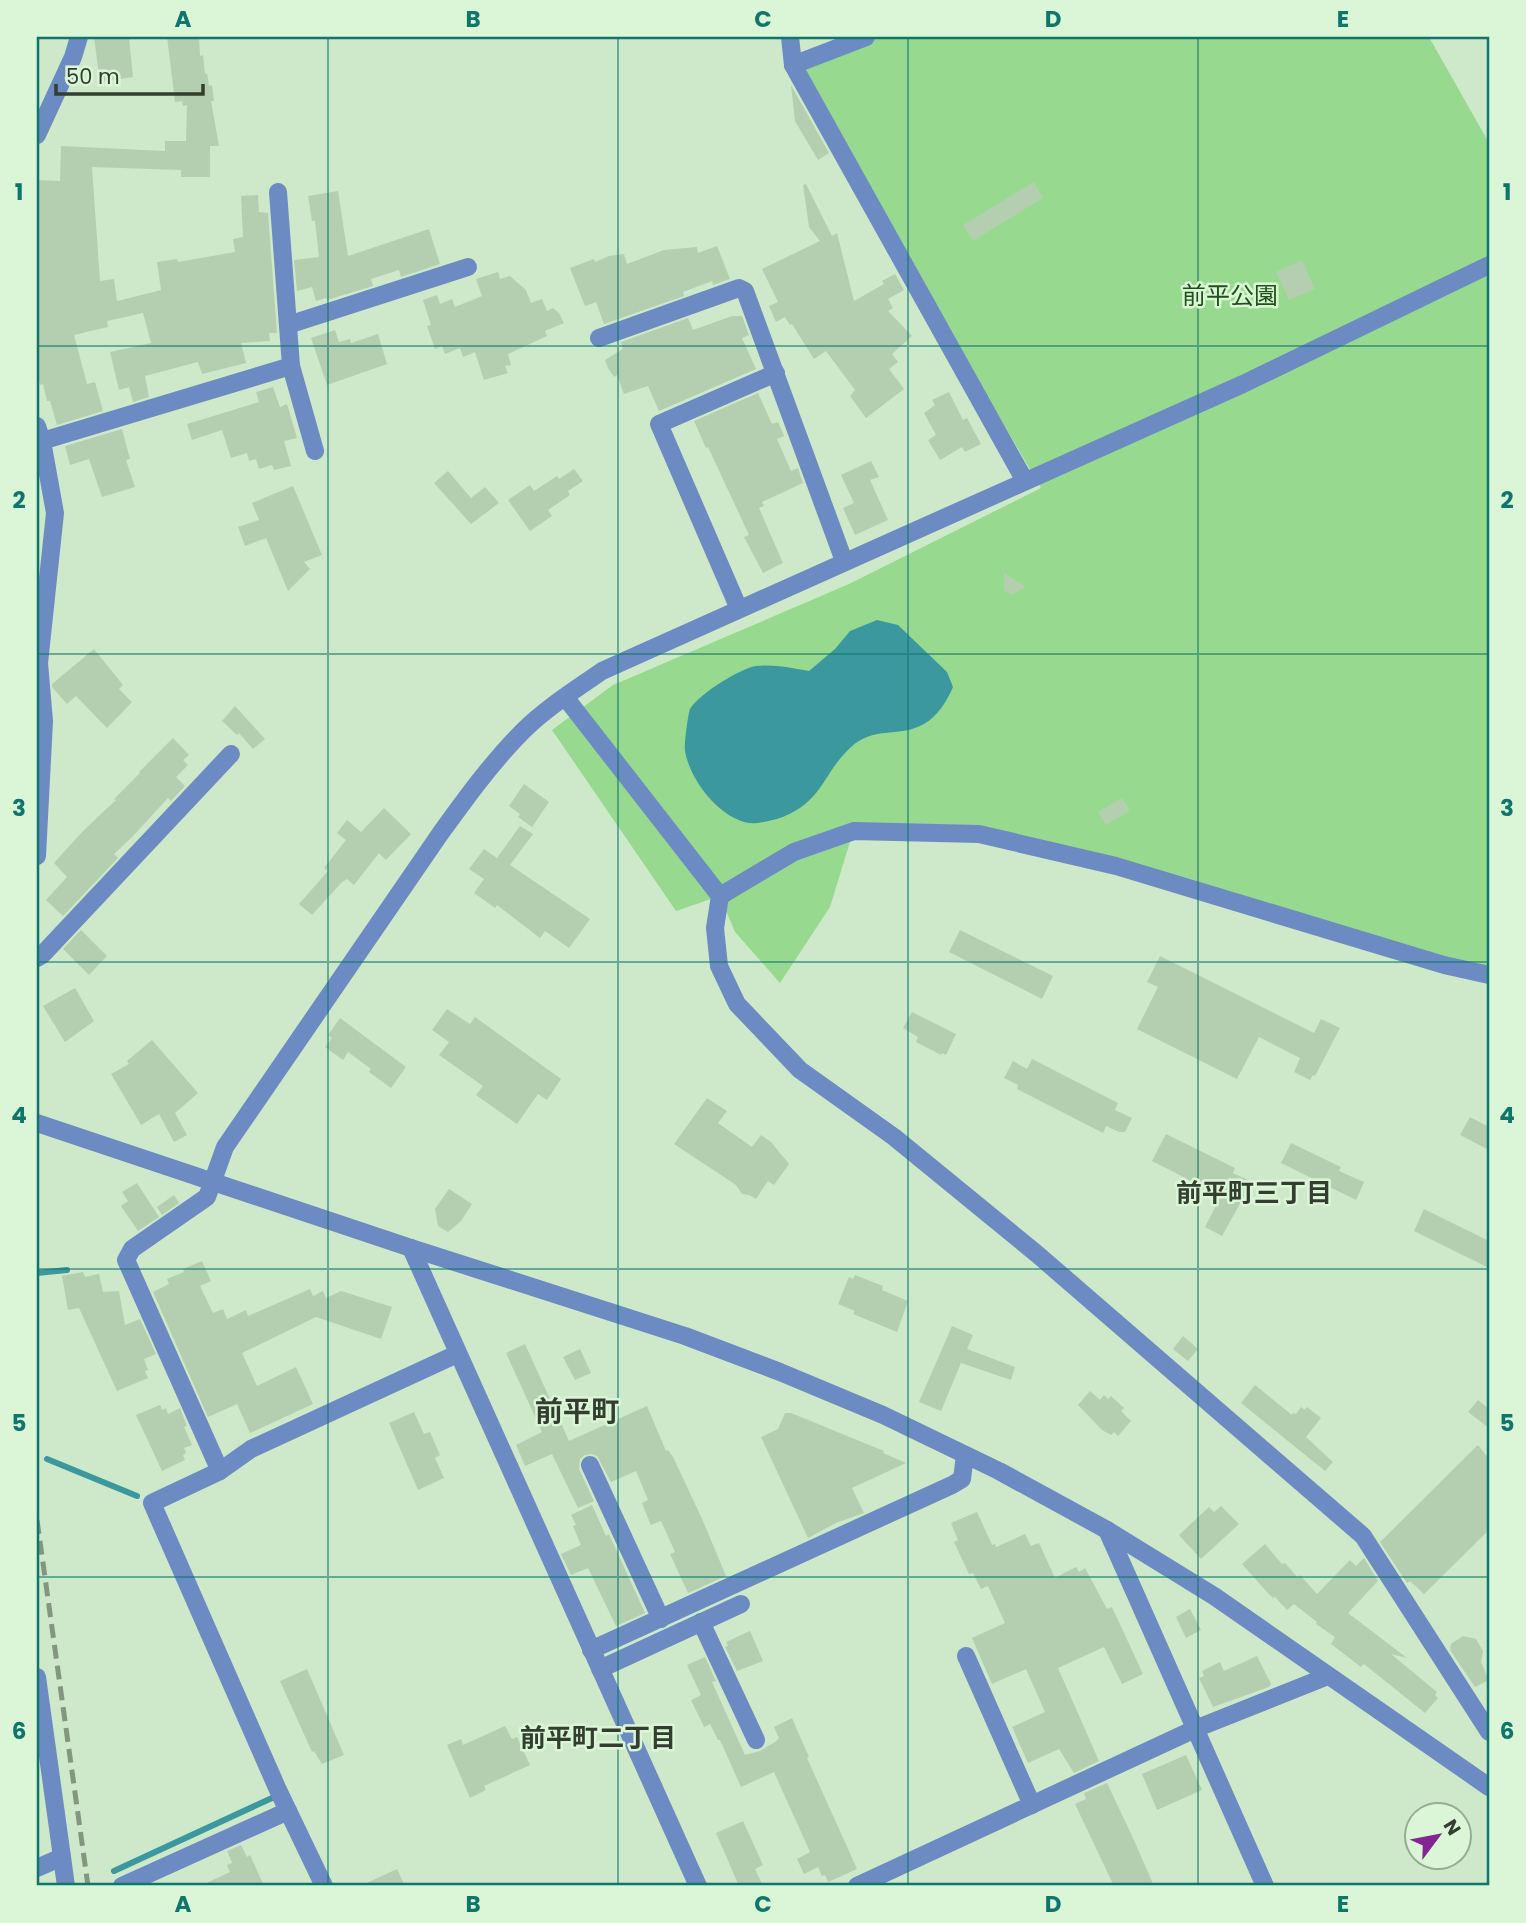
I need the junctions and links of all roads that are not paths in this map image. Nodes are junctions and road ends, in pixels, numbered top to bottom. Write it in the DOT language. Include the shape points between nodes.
graph roads {
  1 [pos="79,37"];
  2 [pos="790,37"];
  3 [pos="866,37"];
  4 [pos="793,65"];
  5 [pos="37,135"];
  6 [pos="278,192"];
  7 [pos="1489,265"];
  8 [pos="468,267"];
  9 [pos="288,325"];
  10 [pos="599,338"];
  11 [pos="291,366"];
  12 [pos="776,373"];
  13 [pos="39,434"];
  14 [pos="315,452"];
  15 [pos="1025,481"];
  16 [pos="844,561"];
  17 [pos="739,609"];
  18 [pos="565,697"];
  19 [pos="231,754"];
  20 [pos="37,856"];
  21 [pos="720,896"];
  22 [pos="37,958"];
  23 [pos="1489,975"];
  24 [pos="37,1123"];
  25 [pos="212,1182"];
  26 [pos="411,1248"];
  27 [pos="457,1354"];
  28 [pos="965,1455"];
  29 [pos="590,1465"];
  30 [pos="220,1471"];
  31 [pos="1107,1530"];
  32 [pos="741,1604"];
  33 [pos="661,1619"];
  34 [pos="701,1622"];
  35 [pos="592,1650"];
  36 [pos="966,1656"];
  37 [pos="600,1669"];
  38 [pos="1328,1676"];
  39 [pos="37,1677"];
  40 [pos="1195,1730"];
  41 [pos="1489,1732"];
  42 [pos="757,1740"];
  43 [pos="1489,1787"];
  44 [pos="1032,1805"];
  45 [pos="288,1811"];
  46 [pos="62,1857"];
  47 [pos="37,1868"];
  48 [pos="66,1886"];
  49 [pos="122,1886"];
  50 [pos="324,1886"];
  51 [pos="698,1886"];
  52 [pos="858,1886"];
  53 [pos="1265,1886"];
  1 -- 5 [label="street"];
  2 -- 4 [label="street"];
  3 -- 4 [label="street"];
  4 -- 15 [label="street"];
  6 -- 9 [label="street"];
  7 -- 15 [label="street" via="1243,384"];
  8 -- 9 [label="street"];
  9 -- 11 [label="street"];
  10 -- 12 [label="street" via="739,288 745,290"];
  11 -- 13 [label="street"];
  11 -- 14 [label="street"];
  12 -- 16 [label="street"];
  12 -- 17 [label="street" via="659,424"];
  13 -- 20 [label="street" via="55,513 39,663 44,721"];
  15 -- 16 [label="street"];
  16 -- 17 [label="street"];
  17 -- 18 [label="street" via="601,671"];
  18 -- 21 [label="street"];
  18 -- 25 [label="street" via="523,731 477,783 225,1147"];
  19 -- 22 [label="street"];
  21 -- 23 [label="street" via="794,852 853,831 979,834 1116,866"];
  21 -- 41 [label="street" via="715,928 719,966 737,1004 800,1070 894,1137 1037,1254 1363,1536"];
  24 -- 25 [label="street"];
  25 -- 26 [label="street"];
  25 -- 30 [label="street" via="207,1197 132,1249 127,1260"];
  26 -- 27 [label="street"];
  26 -- 28 [label="street" via="685,1336 883,1415"];
  27 -- 30 [label="street" via="251,1449"];
  27 -- 35 [label="street"];
  28 -- 31 [label="street"];
  28 -- 33 [label="street" via="962,1479 952,1486"];
  29 -- 33 [label="street"];
  30 -- 45 [label="street" via="152,1503"];
  31 -- 38 [label="street" via="1214,1596"];
  31 -- 40 [label="street"];
  32 -- 34 [label="street"];
  33 -- 35 [label="street"];
  34 -- 37 [label="street"];
  34 -- 42 [label="street"];
  35 -- 37 [label="street"];
  36 -- 44 [label="street"];
  37 -- 51 [label="street"];
  38 -- 40 [label="street"];
  38 -- 43 [label="street"];
  39 -- 46 [label="street"];
  40 -- 44 [label="street"];
  40 -- 53 [label="street"];
  44 -- 52 [label="street"];
  45 -- 49 [label="street"];
  45 -- 50 [label="street"];
  46 -- 47 [label="street"];
  46 -- 48 [label="street"];
}
